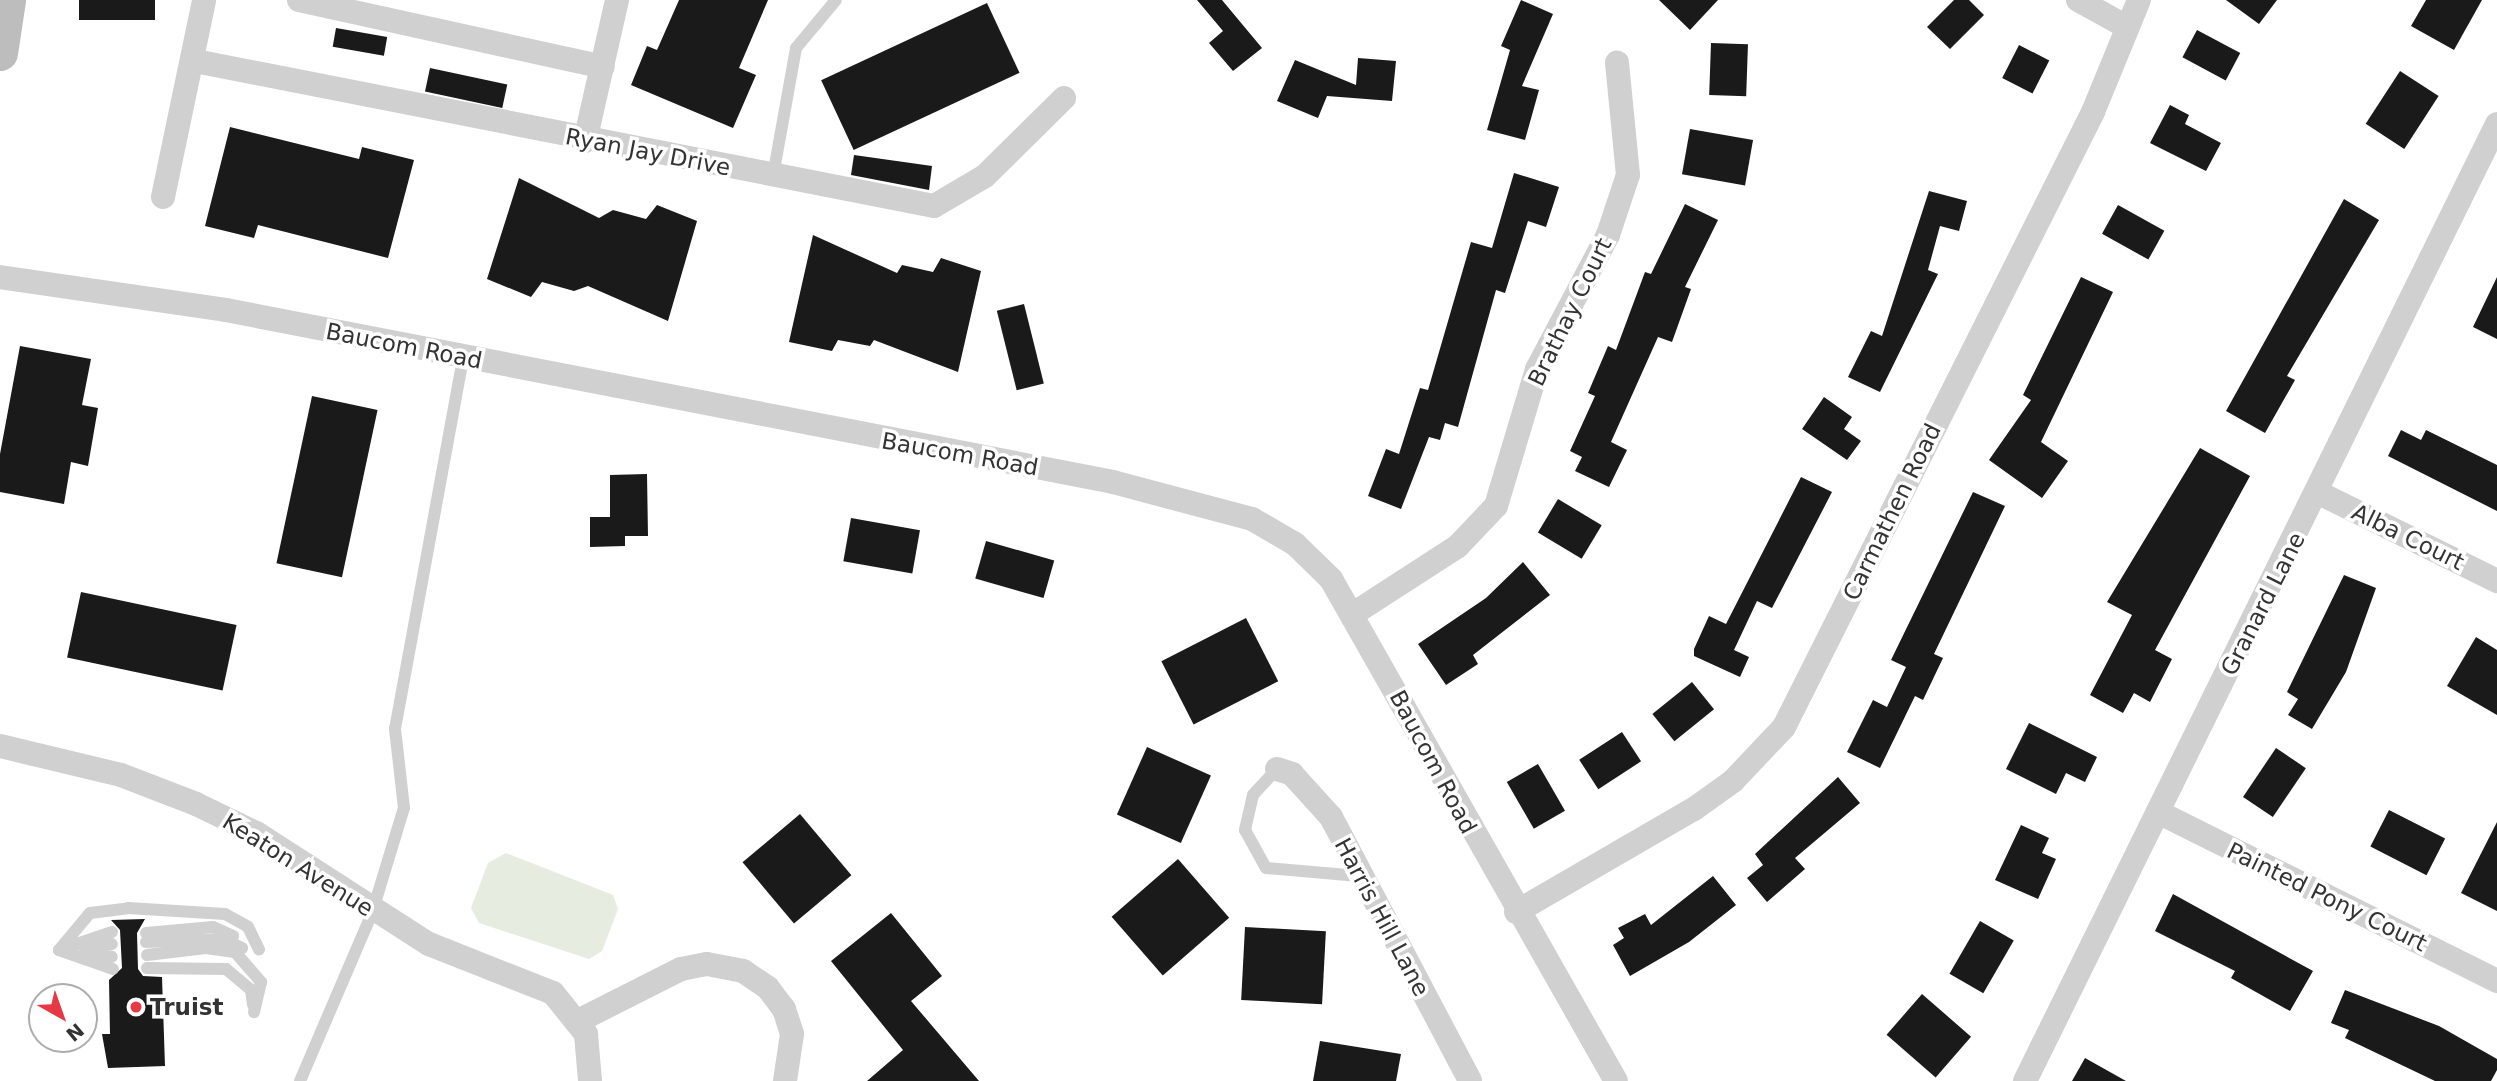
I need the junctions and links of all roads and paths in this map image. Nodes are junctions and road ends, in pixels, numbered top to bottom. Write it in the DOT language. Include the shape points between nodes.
graph roads {
  1 [pos="8,0"];
  2 [pos="204,0"];
  3 [pos="299,0"];
  4 [pos="617,0"];
  5 [pos="836,0"];
  6 [pos="2078,0"];
  7 [pos="2139,0"];
  8 [pos="2127,27"];
  9 [pos="0,53"];
  10 [pos="195,61"];
  11 [pos="1617,63"];
  12 [pos="603,67"];
  13 [pos="1064,98"];
  14 [pos="2497,124"];
  15 [pos="585,141"];
  16 [pos="773,176"];
  17 [pos="163,197"];
  18 [pos="0,277"];
  19 [pos="463,359"];
  20 [pos="2319,493"];
  21 [pos="2497,581"];
  22 [pos="1353,614"];
  23 [pos="0,747"];
  24 [pos="1277,769"];
  25 [pos="2158,813"];
  26 [pos="1359,876"];
  27 [pos="1516,912"];
  28 [pos="372,913"];
  29 [pos="147,949"];
  30 [pos="59,950"];
  31 [pos="259,957"];
  32 [pos="2497,981"];
  33 [pos="261,982"];
  34 [pos="579,1020"];
  35 [pos="300,1081"];
  36 [pos="590,1081"];
  37 [pos="785,1081"];
  38 [pos="1470,1081"];
  39 [pos="1616,1081"];
  40 [pos="2025,1081"];
  1 -- 9 [label="main road"];
  2 -- 10 [label="street"];
  3 -- 12 [label="street"];
  4 -- 12 [label="street"];
  5 -- 16 [label="lane" via="796,48"];
  6 -- 8 [label="street"];
  7 -- 8 [label="street, Carmathen Road"];
  8 -- 27 [label="street, Carmathen Road" via="2092,112 1784,727 1733,781 1694,809"];
  10 -- 15 [label="street, Ryan Jay Drive"];
  10 -- 17 [label="street"];
  11 -- 22 [label="street, Brathay Court" via="1628,175 1608,234 1537,369 1496,506 1458,546"];
  12 -- 15 [label="street"];
  13 -- 16 [label="street, Ryan Jay Drive" via="985,176 934,206"];
  14 -- 20 [label="street, Granard Lane"];
  15 -- 16 [label="street, Ryan Jay Drive"];
  18 -- 19 [label="street, Baucom Road" via="226,310"];
  19 -- 22 [label="street, Baucom Road" via="1113,482 1230,511 1312,557"];
  19 -- 28 [label="lane" via="395,729 404,808"];
  20 -- 21 [label="street, Alba Court"];
  20 -- 25 [label="street, Granard Lane"];
  22 -- 27 [label="street, Baucom Road"];
  23 -- 28 [label="street, Keaton Avenue" via="121,775 196,804 258,834"];
  24 -- 26 [label="street, Harris Hill Lane" via="1312,792"];
  24 -- 26 [label="lane" via="1253,795 1245,830 1266,868"];
  25 -- 32 [label="street, Painted Pony Court"];
  25 -- 40 [label="street, Granard Lane"];
  26 -- 38 [label="street, Harris Hill Lane"];
  27 -- 39 [label="street, Baucom Road"];
  28 -- 34 [label="street, Keaton Avenue" via="429,944 553,993"];
  28 -- 35 [label="lane"];
  29 -- 31 [label="lane" via="222,939"];
  29 -- 33 [label="lane" via="220,948 247,960"];
  29 -- 33 [label="lane" via="226,969 251,990 254,1012"];
  30 -- 30 [label="lane" via="112,951"];
  30 -- 31 [label="lane" via="90,912 128,908 225,914 248,927"];
  31 -- 33 [label="lane"];
  34 -- 36 [label="street, Keaton Avenue" via="591,1052"];
  34 -- 37 [label="street" via="681,969 714,964 743,971 768,988 784,1009 792,1034"];
}
